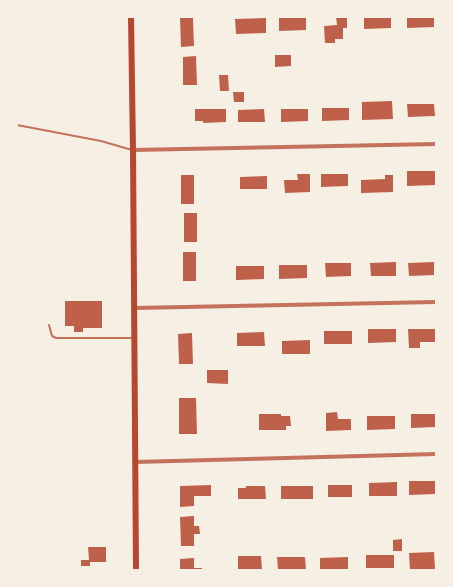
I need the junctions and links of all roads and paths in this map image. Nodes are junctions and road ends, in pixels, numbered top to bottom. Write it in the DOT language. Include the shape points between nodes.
graph roads {
  1 [pos="131,17"];
  2 [pos="17,125"];
  3 [pos="436,144"];
  4 [pos="133,150"];
  5 [pos="436,302"];
  6 [pos="134,308"];
  7 [pos="48,325"];
  8 [pos="134,338"];
  9 [pos="436,454"];
  10 [pos="135,462"];
  11 [pos="136,570"];
  1 -- 4 [label="main road"];
  2 -- 4 [label="lane" via="101,141"];
  3 -- 4 [label="street"];
  4 -- 6 [label="main road"];
  5 -- 6 [label="street"];
  6 -- 8 [label="main road"];
  7 -- 8 [label="lane" via="52,336 56,338"];
  8 -- 10 [label="main road"];
  9 -- 10 [label="street"];
  10 -- 11 [label="main road"];
}
